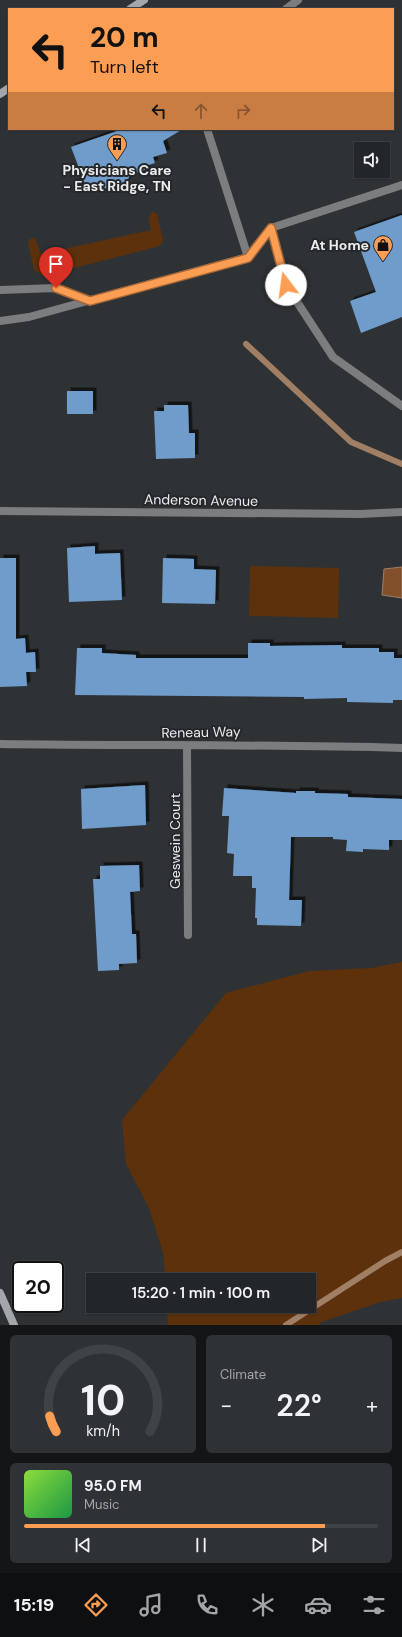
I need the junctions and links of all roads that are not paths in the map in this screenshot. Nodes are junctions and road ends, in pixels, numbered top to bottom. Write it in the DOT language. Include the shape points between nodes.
graph roads {
  1 [pos="144,0"];
  2 [pos="298,0"];
  3 [pos="132,8"];
  4 [pos="287,8"];
  5 [pos="207,130"];
  6 [pos="402,185"];
  7 [pos="271,228"];
  8 [pos="248,258"];
  9 [pos="0,290"];
  10 [pos="90,301"];
  11 [pos="0,322"];
  12 [pos="402,406"];
  13 [pos="0,511"];
  14 [pos="402,512"];
  15 [pos="0,744"];
  16 [pos="187,746"];
  17 [pos="402,748"];
  18 [pos="188,935"];
  19 [pos="0,1293"];
  20 [pos="14,1325"];
  1 -- 3 [label="street"];
  2 -- 4 [label="street"];
  5 -- 8 [label="street"];
  6 -- 7 [label="street"];
  7 -- 8 [label="street"];
  7 -- 12 [label="street" via="286,285 333,357"];
  8 -- 10 [label="street"];
  9 -- 10 [label="street" via="56,288"];
  10 -- 11 [label="street"];
  13 -- 14 [label="street, Anderson Avenue" via="352,514"];
  15 -- 16 [label="street, Reneau Way"];
  16 -- 17 [label="street, Reneau Way" via="311,745"];
  16 -- 18 [label="street, Geswein Court"];
  19 -- 20 [label="street"];
}
